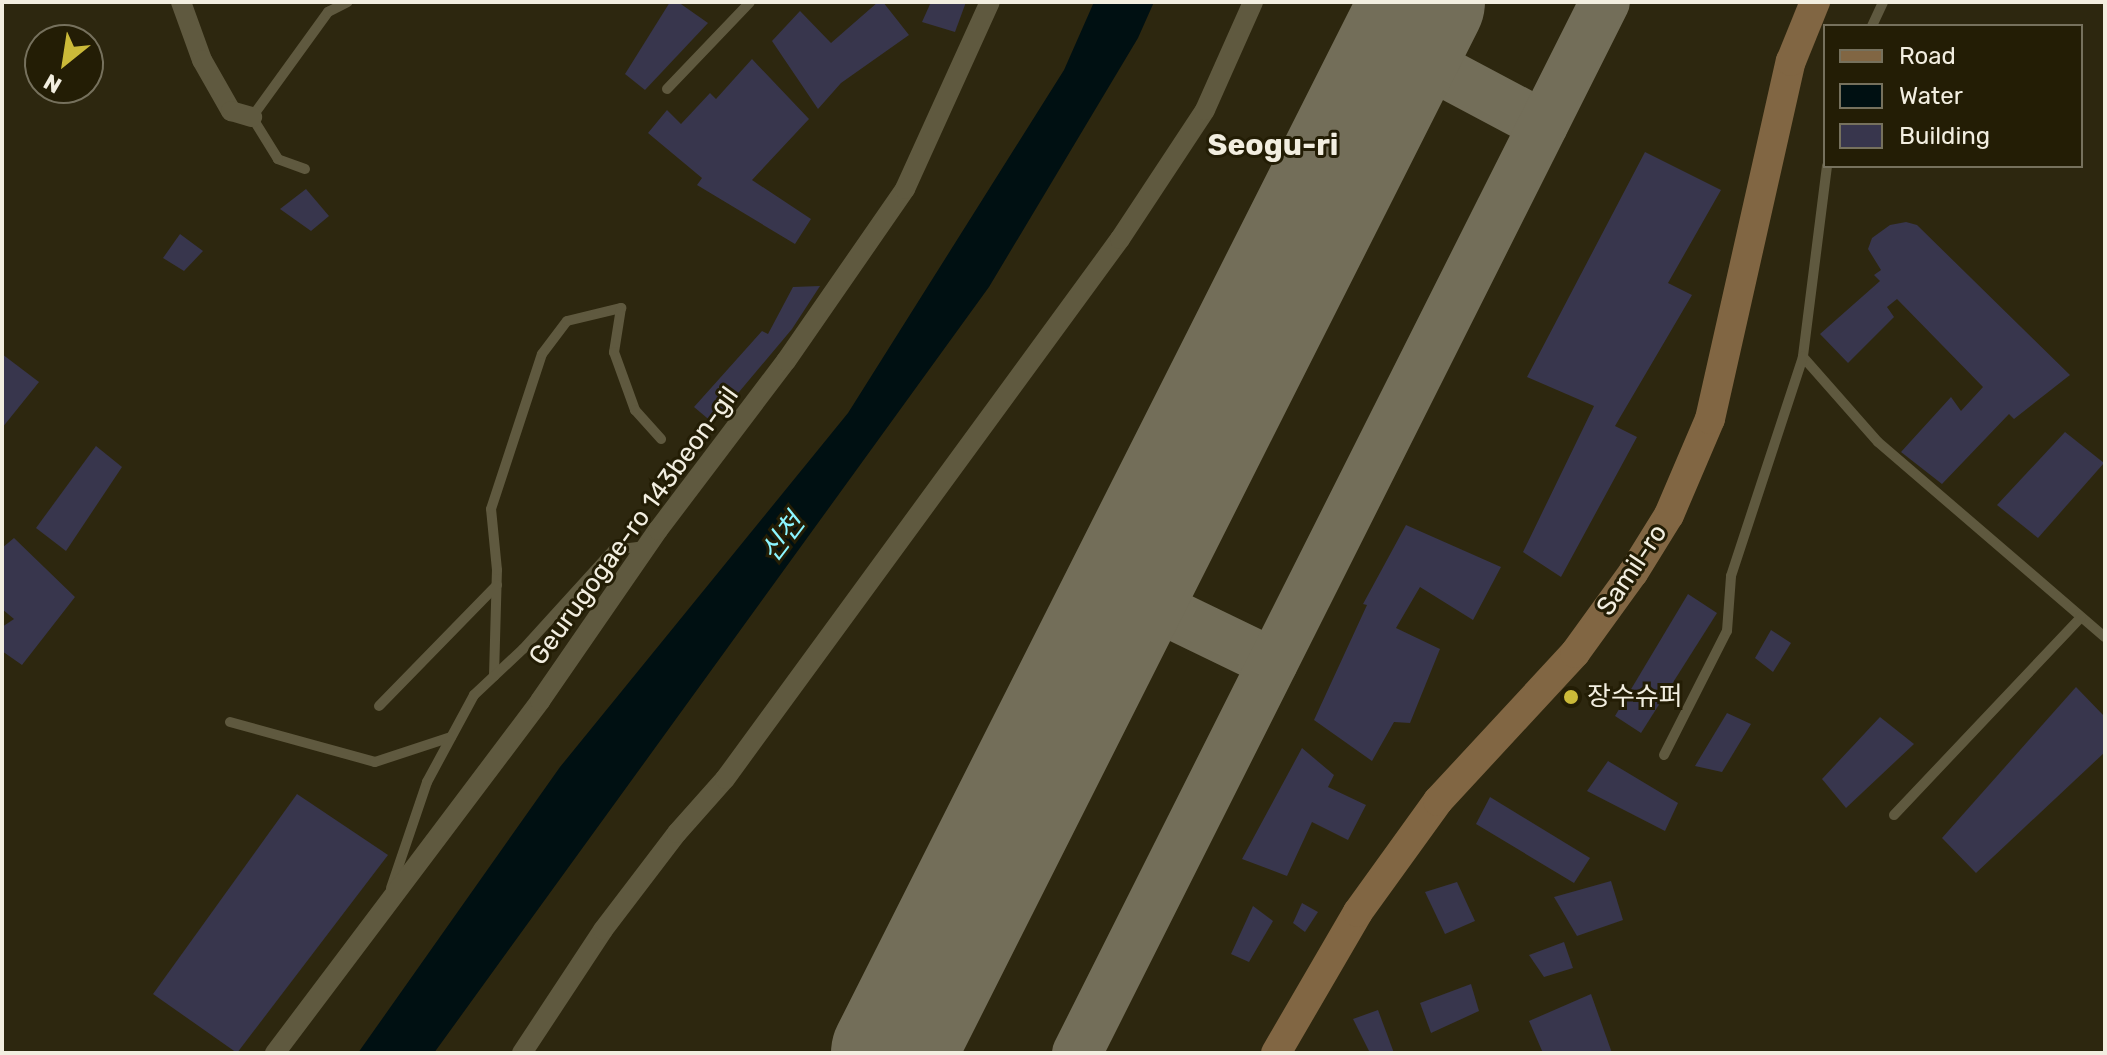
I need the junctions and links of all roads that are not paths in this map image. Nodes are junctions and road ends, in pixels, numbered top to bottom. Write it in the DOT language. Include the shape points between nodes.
graph roads {
  1 [pos="181,2"];
  2 [pos="348,2"];
  3 [pos="750,2"];
  4 [pos="990,2"];
  5 [pos="1253,2"];
  6 [pos="1815,2"];
  7 [pos="1883,2"];
  8 [pos="1873,24"];
  9 [pos="667,89"];
  10 [pos="252,117"];
  11 [pos="1827,168"];
  12 [pos="305,169"];
  13 [pos="1803,357"];
  14 [pos="661,439"];
  15 [pos="647,546"];
  16 [pos="497,585"];
  17 [pos="2081,617"];
  18 [pos="2105,637"];
  19 [pos="494,676"];
  20 [pos="379,706"];
  21 [pos="230,722"];
  22 [pos="451,737"];
  23 [pos="1664,755"];
  24 [pos="1894,815"];
  25 [pos="383,912"];
  26 [pos="275,1053"];
  27 [pos="522,1053"];
  28 [pos="1276,1053"];
  1 -- 10 [label="street" via="202,60 231,111"];
  2 -- 10 [label="lane" via="328,12"];
  3 -- 9 [label="lane"];
  4 -- 15 [label="street, Geurugogae-ro 143beon-gil" via="905,189 786,361"];
  5 -- 27 [label="street" via="1205,110 1120,239 725,779 603,930"];
  6 -- 28 [label="main road, Samil-ro" via="1791,61 1710,419 1669,515 1575,653 1429,814 1358,912"];
  7 -- 8 [label="lane"];
  10 -- 12 [label="lane" via="278,159"];
  11 -- 13 [label="lane"];
  13 -- 17 [label="lane" via="1878,442"];
  13 -- 23 [label="lane" via="1731,576 1727,631"];
  14 -- 16 [label="lane" via="635,410 614,352 621,308 567,321 542,354 491,509"];
  15 -- 19 [label="lane" via="613,550"];
  15 -- 25 [label="street, Geurugogae-ro 143beon-gil"];
  16 -- 19 [label="lane"];
  16 -- 20 [label="lane"];
  17 -- 18 [label="lane"];
  17 -- 24 [label="lane"];
  19 -- 22 [label="lane" via="474,695"];
  21 -- 22 [label="lane" via="375,762"];
  22 -- 25 [label="lane" via="427,782"];
  25 -- 26 [label="street, Geurugogae-ro 143beon-gil"];
}
